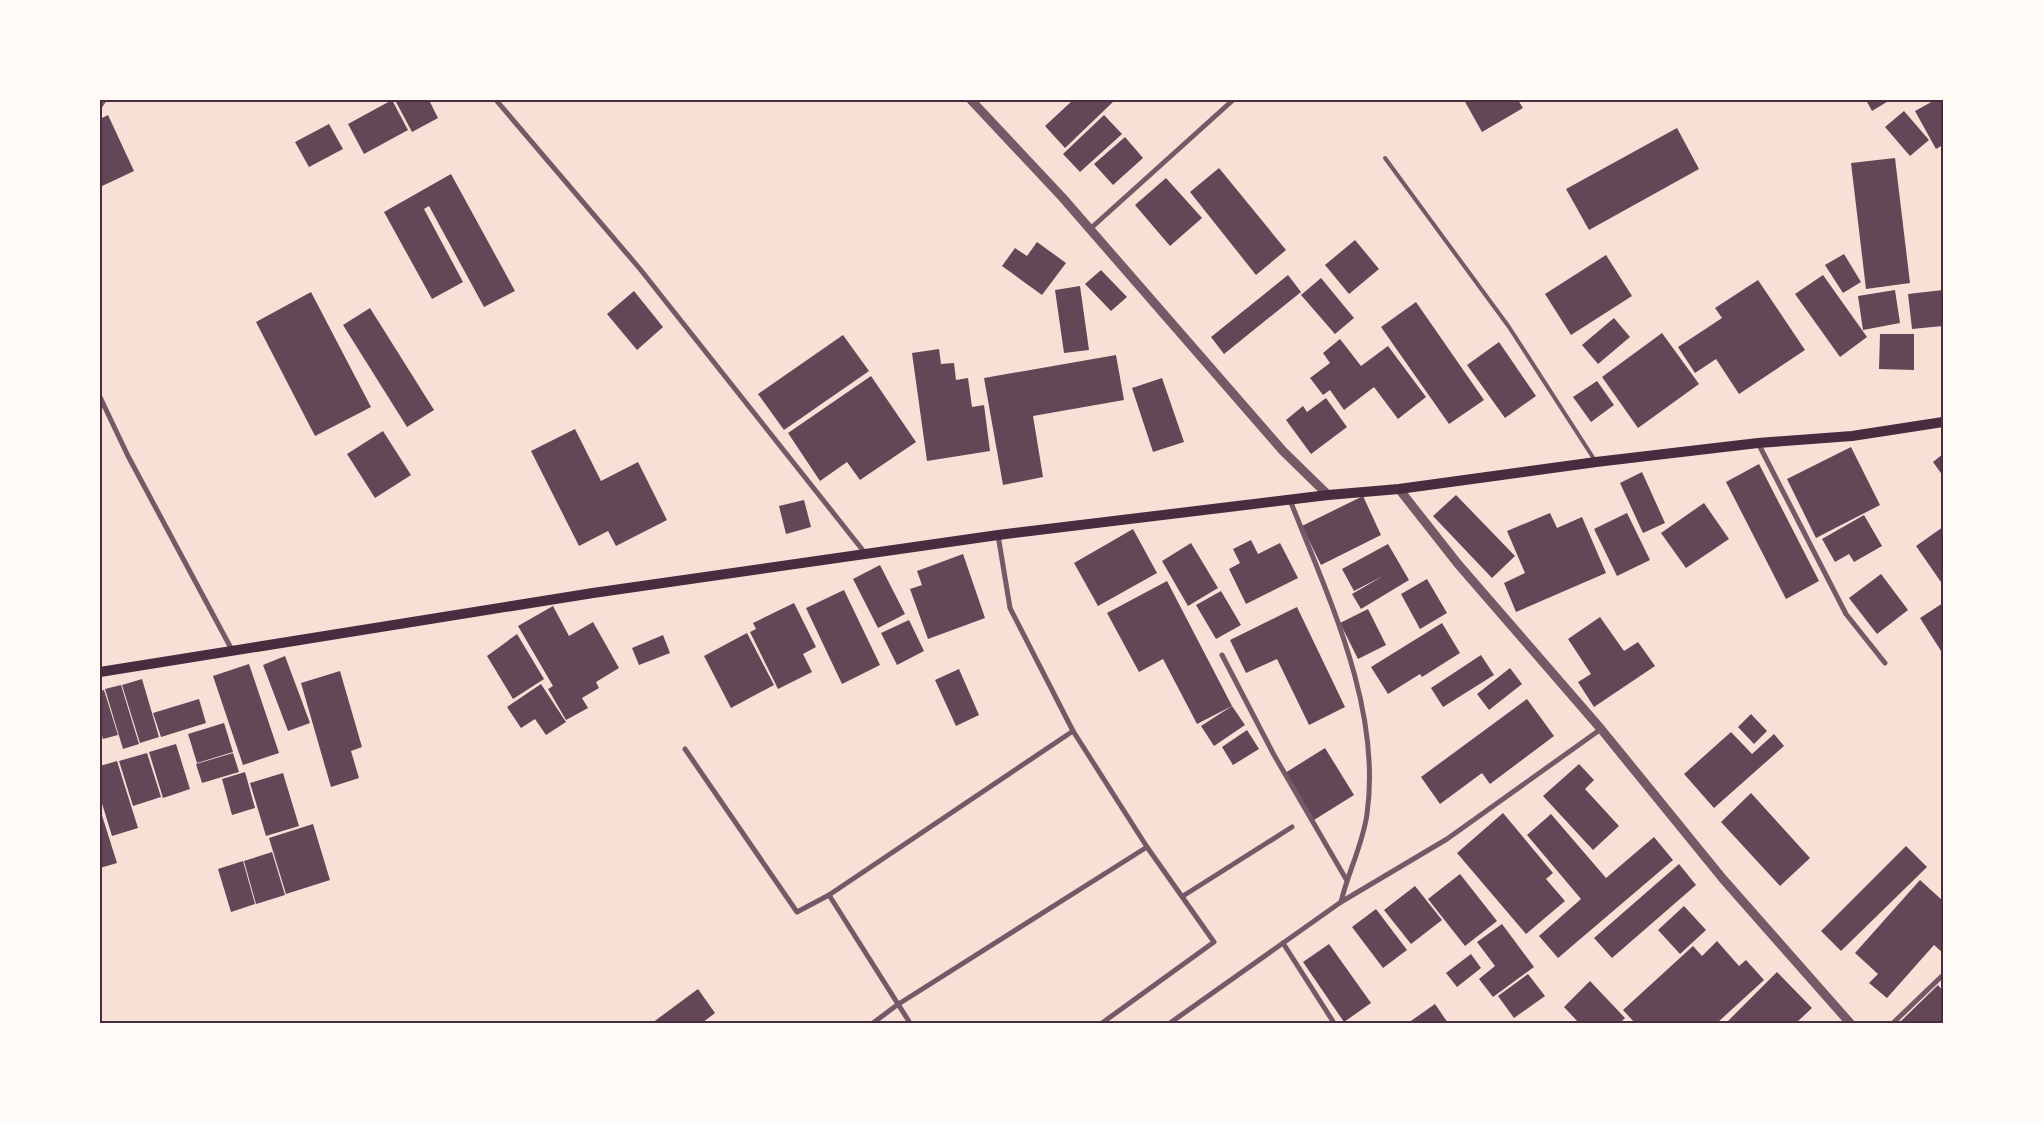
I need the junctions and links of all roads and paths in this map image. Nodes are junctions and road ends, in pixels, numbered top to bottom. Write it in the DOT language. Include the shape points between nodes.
graph roads {
  1 [pos="104,100"];
  2 [pos="496,100"];
  3 [pos="971,100"];
  4 [pos="1233,100"];
  5 [pos="100,106"];
  6 [pos="1385,158"];
  7 [pos="1090,229"];
  8 [pos="100,397"];
  9 [pos="1943,422"];
  10 [pos="1758,443"];
  11 [pos="1596,462"];
  12 [pos="1399,489"];
  13 [pos="1328,495"];
  14 [pos="1290,500"];
  15 [pos="998,535"];
  16 [pos="865,553"];
  17 [pos="232,650"];
  18 [pos="1222,655"];
  19 [pos="1885,663"];
  20 [pos="100,672"];
  21 [pos="1601,729"];
  22 [pos="1072,731"];
  23 [pos="686,749"];
  24 [pos="1292,827"];
  25 [pos="1147,847"];
  26 [pos="1346,879"];
  27 [pos="829,894"];
  28 [pos="1183,896"];
  29 [pos="1341,902"];
  30 [pos="1282,943"];
  31 [pos="1943,975"];
  32 [pos="897,1005"];
  33 [pos="873,1023"];
  34 [pos="910,1023"];
  35 [pos="1102,1023"];
  36 [pos="1170,1023"];
  37 [pos="1334,1023"];
  38 [pos="1850,1023"];
  39 [pos="1893,1023"];
  1 -- 5 [label="street"];
  2 -- 16 [label="street" via="640,269"];
  3 -- 7 [label="street"];
  4 -- 7 [label="street"];
  6 -- 11 [label="lane" via="1509,327"];
  7 -- 13 [label="street" via="1284,451"];
  8 -- 17 [label="street"];
  9 -- 10 [label="main road" via="1852,436"];
  10 -- 11 [label="main road"];
  10 -- 19 [label="street" via="1846,614"];
  11 -- 12 [label="main road"];
  12 -- 13 [label="main road"];
  12 -- 21 [label="street" via="1458,564"];
  13 -- 14 [label="main road"];
  14 -- 15 [label="main road"];
  14 -- 26 [label="street" via="1356,679 1368,738 1367,815 1360,845"];
  15 -- 16 [label="main road"];
  15 -- 22 [label="street" via="1010,608"];
  16 -- 17 [label="main road"];
  17 -- 20 [label="main road"];
  18 -- 26 [label="street"];
  21 -- 29 [label="street" via="1447,839"];
  21 -- 38 [label="street" via="1723,879"];
  22 -- 25 [label="street"];
  22 -- 27 [label="street"];
  23 -- 27 [label="street" via="797,912"];
  24 -- 28 [label="street"];
  25 -- 28 [label="street"];
  25 -- 32 [label="street"];
  26 -- 29 [label="street"];
  27 -- 32 [label="street"];
  28 -- 35 [label="street" via="1214,942"];
  29 -- 30 [label="street"];
  30 -- 36 [label="street"];
  30 -- 37 [label="street"];
  31 -- 39 [label="street"];
  32 -- 33 [label="street"];
  32 -- 34 [label="street"];
}
